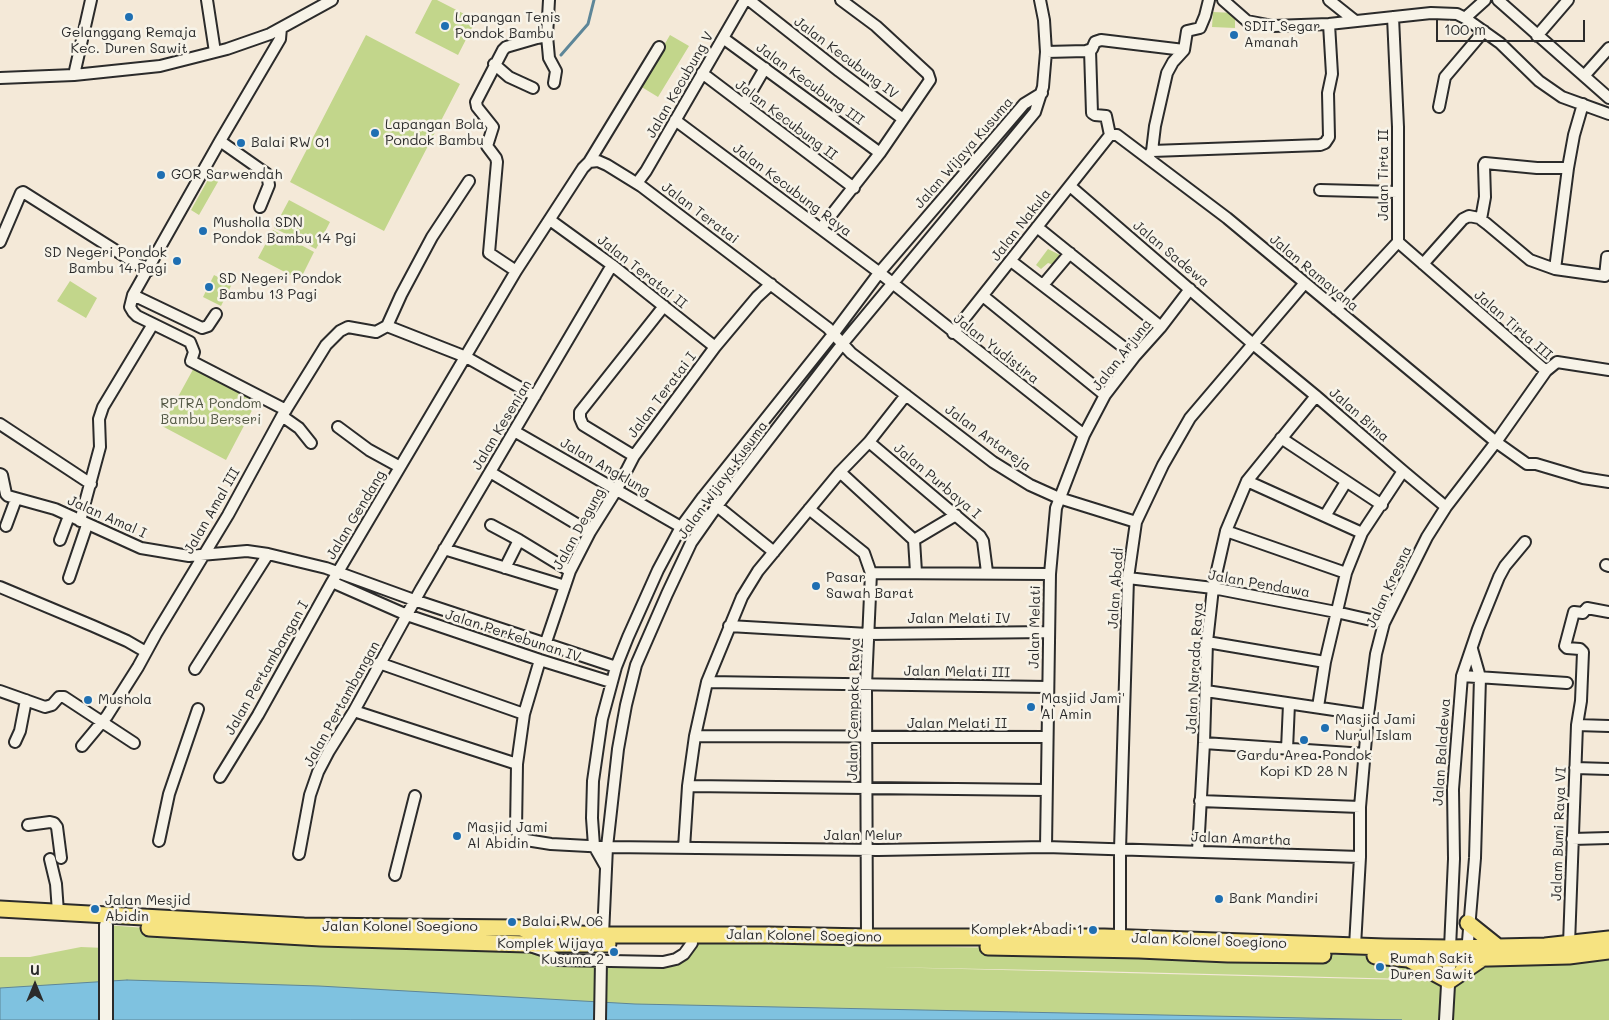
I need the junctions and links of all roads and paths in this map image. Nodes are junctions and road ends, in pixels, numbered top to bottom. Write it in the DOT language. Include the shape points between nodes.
graph roads {
  1 [pos="91,0"];
  2 [pos="207,0"];
  3 [pos="332,0"];
  4 [pos="549,0"];
  5 [pos="745,0"];
  6 [pos="749,0"];
  7 [pos="841,0"];
  8 [pos="1040,0"];
  9 [pos="1209,0"];
  10 [pos="1223,0"];
  11 [pos="1329,0"];
  12 [pos="1485,0"];
  13 [pos="1498,0"];
  14 [pos="1568,0"];
  15 [pos="317,3"];
  16 [pos="1394,17"];
  17 [pos="1465,18"];
  18 [pos="1354,20"];
  19 [pos="1329,24"];
  20 [pos="281,28"];
  21 [pos="1484,31"];
  22 [pos="547,36"];
  23 [pos="1537,36"];
  24 [pos="723,38"];
  25 [pos="659,47"];
  26 [pos="1609,48"];
  27 [pos="1090,50"];
  28 [pos="1184,50"];
  29 [pos="215,52"];
  30 [pos="1046,52"];
  31 [pos="494,64"];
  32 [pos="765,68"];
  33 [pos="702,74"];
  34 [pos="74,75"];
  35 [pos="1584,76"];
  36 [pos="0,78"];
  37 [pos="554,83"];
  38 [pos="533,88"];
  39 [pos="1042,93"];
  40 [pos="1609,98"];
  41 [pos="744,104"];
  42 [pos="1583,104"];
  43 [pos="1439,107"];
  44 [pos="1609,114"];
  45 [pos="903,119"];
  46 [pos="675,120"];
  47 [pos="1110,134"];
  48 [pos="220,142"];
  49 [pos="880,153"];
  50 [pos="1150,154"];
  51 [pos="589,162"];
  52 [pos="1568,168"];
  53 [pos="469,181"];
  54 [pos="637,183"];
  55 [pos="1070,186"];
  56 [pos="854,188"];
  57 [pos="1320,190"];
  58 [pos="1397,192"];
  59 [pos="260,207"];
  60 [pos="1481,219"];
  61 [pos="550,220"];
  62 [pos="1038,227"];
  63 [pos="821,228"];
  64 [pos="0,242"];
  65 [pos="1398,242"];
  66 [pos="1070,253"];
  67 [pos="1609,257"];
  68 [pos="1011,261"];
  69 [pos="1423,264"];
  70 [pos="612,265"];
  71 [pos="1555,269"];
  72 [pos="148,271"];
  73 [pos="516,271"];
  74 [pos="879,273"];
  75 [pos="892,283"];
  76 [pos="771,284"];
  77 [pos="1304,284"];
  78 [pos="1043,285"];
  79 [pos="1190,289"];
  80 [pos="134,295"];
  81 [pos="983,296"];
  82 [pos="664,306"];
  83 [pos="1336,309"];
  84 [pos="216,314"];
  85 [pos="153,324"];
  86 [pos="1161,327"];
  87 [pos="392,328"];
  88 [pos="953,332"];
  89 [pos="834,333"];
  90 [pos="843,343"];
  91 [pos="1254,344"];
  92 [pos="715,347"];
  93 [pos="1135,356"];
  94 [pos="466,357"];
  95 [pos="1609,370"];
  96 [pos="1546,371"];
  97 [pos="906,395"];
  98 [pos="1106,395"];
  99 [pos="535,396"];
  100 [pos="1316,396"];
  101 [pos="284,413"];
  102 [pos="0,424"];
  103 [pos="338,427"];
  104 [pos="514,430"];
  105 [pos="1084,436"];
  106 [pos="1280,438"];
  107 [pos="869,442"];
  108 [pos="1496,442"];
  109 [pos="311,443"];
  110 [pos="634,456"];
  111 [pos="400,468"];
  112 [pos="490,472"];
  113 [pos="840,472"];
  114 [pos="1403,472"];
  115 [pos="0,474"];
  116 [pos="1248,481"];
  117 [pos="1346,482"];
  118 [pos="1609,482"];
  119 [pos="90,484"];
  120 [pos="617,489"];
  121 [pos="1059,498"];
  122 [pos="16,499"];
  123 [pos="699,502"];
  124 [pos="1382,505"];
  125 [pos="1446,507"];
  126 [pos="715,509"];
  127 [pos="809,509"];
  128 [pos="956,515"];
  129 [pos="69,516"];
  130 [pos="1325,516"];
  131 [pos="1136,522"];
  132 [pos="84,523"];
  133 [pos="491,525"];
  134 [pos="6,526"];
  135 [pos="682,527"];
  136 [pos="1226,530"];
  137 [pos="590,532"];
  138 [pos="1362,533"];
  139 [pos="60,540"];
  140 [pos="519,540"];
  141 [pos="914,540"];
  142 [pos="1525,542"];
  143 [pos="444,549"];
  144 [pos="774,552"];
  145 [pos="266,553"];
  146 [pos="203,556"];
  147 [pos="505,568"];
  148 [pos="570,571"];
  149 [pos="338,572"];
  150 [pos="916,572"];
  151 [pos="987,572"];
  152 [pos="871,573"];
  153 [pos="1346,573"];
  154 [pos="1050,574"];
  155 [pos="69,578"];
  156 [pos="1128,578"];
  157 [pos="332,582"];
  158 [pos="565,586"];
  159 [pos="0,587"];
  160 [pos="1213,588"];
  161 [pos="414,600"];
  162 [pos="1336,612"];
  163 [pos="1609,612"];
  164 [pos="407,615"];
  165 [pos="1384,623"];
  166 [pos="729,626"];
  167 [pos="1049,632"];
  168 [pos="868,634"];
  169 [pos="1207,642"];
  170 [pos="545,645"];
  171 [pos="1472,649"];
  172 [pos="146,652"];
  173 [pos="540,660"];
  174 [pos="1325,662"];
  175 [pos="379,663"];
  176 [pos="616,668"];
  177 [pos="195,669"];
  178 [pos="1462,676"];
  179 [pos="1480,677"];
  180 [pos="612,682"];
  181 [pos="707,682"];
  182 [pos="1567,683"];
  183 [pos="866,685"];
  184 [pos="1048,687"];
  185 [pos="0,690"];
  186 [pos="1206,691"];
  187 [pos="26,700"];
  188 [pos="1289,704"];
  189 [pos="1318,707"];
  190 [pos="198,709"];
  191 [pos="354,710"];
  192 [pos="524,714"];
  193 [pos="1368,715"];
  194 [pos="101,722"];
  195 [pos="1577,725"];
  196 [pos="1609,726"];
  197 [pos="695,736"];
  198 [pos="1047,737"];
  199 [pos="867,738"];
  200 [pos="15,742"];
  201 [pos="134,743"];
  202 [pos="1204,743"];
  203 [pos="82,746"];
  204 [pos="1287,749"];
  205 [pos="1365,754"];
  206 [pos="517,764"];
  207 [pos="1575,768"];
  208 [pos="1609,769"];
  209 [pos="220,776"];
  210 [pos="688,786"];
  211 [pos="866,787"];
  212 [pos="1046,790"];
  213 [pos="415,796"];
  214 [pos="1200,801"];
  215 [pos="1360,806"];
  216 [pos="28,825"];
  217 [pos="1609,838"];
  218 [pos="1572,839"];
  219 [pos="159,841"];
  220 [pos="594,846"];
  221 [pos="607,847"];
  222 [pos="684,848"];
  223 [pos="1046,848"];
  224 [pos="866,850"];
  225 [pos="1120,850"];
  226 [pos="1198,851"];
  227 [pos="299,854"];
  228 [pos="1360,857"];
  229 [pos="1474,858"];
  230 [pos="1454,859"];
  231 [pos="606,867"];
  232 [pos="395,875"];
  233 [pos="0,909"];
  234 [pos="58,912"];
  235 [pos="0,918"];
  236 [pos="1468,923"];
  237 [pos="106,925"];
  238 [pos="603,935"];
  239 [pos="867,937"];
  240 [pos="1609,939"];
  241 [pos="692,942"];
  242 [pos="1120,943"];
  243 [pos="527,944"];
  244 [pos="1569,944"];
  245 [pos="1355,946"];
  246 [pos="1498,947"];
  247 [pos="1609,951"];
  248 [pos="1467,953"];
  249 [pos="1450,954"];
  250 [pos="1484,957"];
  251 [pos="1408,959"];
  252 [pos="601,965"];
  253 [pos="1449,982"];
  254 [pos="106,1020"];
  255 [pos="600,1020"];
  256 [pos="1446,1020"];
  1 -- 34 [label="street"];
  2 -- 29 [label="street"];
  3 -- 15 [label="street"];
  4 -- 22 [label="street"];
  5 -- 24 [label="street, Jalan Kecubung V"];
  6 -- 45 [label="street, Jalan Kecubung IV"];
  7 -- 45 [label="street" via="876,26 928,74 930,83"];
  8 -- 30 [label="street"];
  9 -- 28 [label="street" via="1200,28 1187,31"];
  10 -- 19 [label="street" via="1241,18 1256,23 1273,26"];
  11 -- 18 [label="street"];
  12 -- 17 [label="street"];
  13 -- 23 [label="street"];
  14 -- 23 [label="street"];
  15 -- 20 [label="street"];
  16 -- 17 [label="street" via="1445,12"];
  16 -- 18 [label="street"];
  16 -- 58 [label="street, Jalan Tirta II"];
  17 -- 21 [label="street"];
  18 -- 19 [label="street"];
  19 -- 50 [label="street" via="1332,74 1328,93 1329,137 1325,143"];
  20 -- 29 [label="street"];
  20 -- 48 [label="street" via="280,39"];
  21 -- 42 [label="street" via="1539,81 1562,97"];
  21 -- 43 [label="street" via="1445,77"];
  22 -- 31 [label="street" via="506,47"];
  22 -- 37 [label="street" via="549,58 557,74"];
  23 -- 35 [label="street"];
  24 -- 32 [label="street, Jalan Kecubung III"];
  24 -- 33 [label="street, Jalan Kecubung V"];
  25 -- 51 [label="street"];
  26 -- 35 [label="street"];
  27 -- 28 [label="street" via="1095,42 1101,40"];
  27 -- 30 [label="street"];
  27 -- 47 [label="street" via="1092,113 1106,116"];
  28 -- 50 [label="street" via="1167,73"];
  29 -- 34 [label="street" via="160,66"];
  30 -- 39 [label="street"];
  31 -- 38 [label="street" via="509,77"];
  31 -- 73 [label="street" via="476,102 493,127 488,148 496,158 489,253"];
  32 -- 41 [label="street"];
  32 -- 49 [label="street, Jalan Kecubung III"];
  33 -- 41 [label="street, Jalan Kecubung II"];
  33 -- 46 [label="street, Jalan Kecubung V"];
  34 -- 36 [label="street"];
  35 -- 40 [label="street"];
  39 -- 74 [label="street, Jalan Wijaya Kusuma" via="1024,104"];
  39 -- 75 [label="street, Jalan Wijaya Kusuma" via="1035,112"];
  41 -- 56 [label="street, Jalan Kecubung II"];
  42 -- 44 [label="street"];
  42 -- 52 [label="street"];
  45 -- 49 [label="street"];
  46 -- 54 [label="street, Jalan Kecubung V"];
  46 -- 63 [label="street, Jalan Kecubung Raya"];
  47 -- 50 [label="street, Jalan Ramayana" via="1117,134"];
  47 -- 55 [label="street, Jalan Nakula"];
  48 -- 59 [label="street" via="267,174 269,185"];
  48 -- 72 [label="street"];
  49 -- 56 [label="street"];
  50 -- 77 [label="street, Jalan Ramayana"];
  51 -- 54 [label="street, Jalan Teratai" via="598,161"];
  51 -- 61 [label="street"];
  52 -- 60 [label="street" via="1485,163"];
  52 -- 71 [label="street"];
  53 -- 87 [label="street" via="432,237"];
  54 -- 76 [label="street, Jalan Teratai"];
  55 -- 62 [label="street, Jalan Nakula"];
  55 -- 79 [label="street, Jalan Sadewa"];
  56 -- 63 [label="street"];
  57 -- 58 [label="street"];
  58 -- 65 [label="street, Jalan Tirta II"];
  60 -- 69 [label="street" via="1469,216 1464,219"];
  60 -- 71 [label="street" via="1530,260"];
  61 -- 70 [label="street, Jalan Teratai II"];
  61 -- 73 [label="street, Jalan Gendang"];
  62 -- 66 [label="street"];
  62 -- 68 [label="street, Jalan Nakula"];
  63 -- 74 [label="street, Jalan Kecubung Raya"];
  64 -- 72 [label="street" via="23,192"];
  65 -- 69 [label="street, Jalan Tirta III"];
  65 -- 83 [label="street"];
  66 -- 78 [label="street"];
  66 -- 86 [label="street"];
  67 -- 71 [label="street" via="1605,276"];
  68 -- 78 [label="street"];
  68 -- 81 [label="street, Jalan Nakula"];
  69 -- 96 [label="street, Jalan Tirta III"];
  70 -- 82 [label="street, Jalan Teratai II"];
  70 -- 99 [label="street, Jalan Kesenian"];
  72 -- 80 [label="street"];
  73 -- 94 [label="street, Jalan Gendang"];
  74 -- 75 [label="street, Jalan Kecubung Raya"];
  74 -- 89 [label="street, Jalan Wijaya Kusuma"];
  75 -- 88 [label="street, Jalan Yudistira"];
  75 -- 90 [label="street, Jalan Wijaya Kusuma"];
  76 -- 89 [label="street, Jalan Teratai"];
  76 -- 92 [label="street, Jalan Teratai I"];
  77 -- 83 [label="street, Jalan Ramayana"];
  77 -- 91 [label="street, Jalan Abadi"];
  78 -- 93 [label="street"];
  79 -- 86 [label="street, Jalan Arjuna"];
  79 -- 91 [label="street, Jalan Sadewa"];
  80 -- 84 [label="street" via="202,328 208,326"];
  80 -- 85 [label="street" via="130,307 133,312"];
  81 -- 88 [label="street, Jalan Nakula"];
  81 -- 98 [label="street"];
  82 -- 92 [label="street, Jalan Teratai II"];
  82 -- 110 [label="street, Jalan Teratai I" via="580,412 583,425"];
  83 -- 108 [label="street, Jalan Ramayana"];
  85 -- 101 [label="street" via="190,342 194,352 191,361"];
  85 -- 119 [label="street" via="103,407 99,419 100,446"];
  86 -- 93 [label="street, Jalan Arjuna"];
  87 -- 94 [label="street"];
  87 -- 101 [label="street, Jalan Amal III" via="376,332 348,327 340,331 326,345"];
  88 -- 105 [label="street, Jalan Yudistira"];
  89 -- 90 [label="street, Jalan Teratai"];
  89 -- 123 [label="street, Jalan Wijaya Kusuma"];
  90 -- 97 [label="street, Jalan Antareja" via="851,353"];
  90 -- 126 [label="street, Jalan Wijaya Kusuma"];
  91 -- 100 [label="street, Jalan Bima"];
  91 -- 131 [label="street, Jalan Abadi" via="1190,418 1163,464"];
  92 -- 110 [label="street, Jalan Teratai I"];
  93 -- 98 [label="street, Jalan Arjuna"];
  94 -- 99 [label="street"];
  94 -- 111 [label="street, Jalan Gendang"];
  95 -- 96 [label="street" via="1557,362"];
  96 -- 108 [label="street, Jalan Tirta III"];
  97 -- 107 [label="street"];
  97 -- 121 [label="street, Jalan Antareja" via="993,462"];
  98 -- 105 [label="street, Jalan Arjuna"];
  99 -- 104 [label="street, Jalan Kesenian"];
  100 -- 106 [label="street, Jalan Narada Raya"];
  100 -- 114 [label="street, Jalan Bima"];
  101 -- 109 [label="street"];
  101 -- 146 [label="street, Jalan Amal III"];
  102 -- 119 [label="street"];
  103 -- 111 [label="street"];
  104 -- 112 [label="street, Jalan Kesenian"];
  104 -- 120 [label="street, Jalan Angklung"];
  105 -- 121 [label="street, Jalan Arjuna"];
  106 -- 116 [label="street, Jalan Narada Raya"];
  106 -- 117 [label="street"];
  107 -- 113 [label="street"];
  107 -- 128 [label="street, Jalan Purbaya I"];
  108 -- 118 [label="street, Jalan Ramayana" via="1527,464"];
  108 -- 125 [label="street, Jalan Kresna"];
  110 -- 120 [label="street, Jalan Degung"];
  111 -- 149 [label="street, Jalan Gendang"];
  112 -- 137 [label="street"];
  112 -- 143 [label="street, Jalan Kesenian"];
  113 -- 127 [label="street"];
  113 -- 141 [label="street"];
  114 -- 124 [label="street"];
  114 -- 125 [label="street, Jalan Bima"];
  115 -- 122 [label="street" via="6,494"];
  116 -- 130 [label="street"];
  116 -- 136 [label="street, Jalan Narada Raya"];
  117 -- 124 [label="street"];
  117 -- 130 [label="street"];
  119 -- 132 [label="street"];
  120 -- 135 [label="street, Jalan Angklung"];
  120 -- 137 [label="street, Jalan Degung"];
  121 -- 131 [label="street, Jalan Antareja"];
  121 -- 154 [label="street, Jalan Melati"];
  122 -- 129 [label="street, Jalan Amal I"];
  122 -- 134 [label="street"];
  123 -- 126 [label="street"];
  123 -- 135 [label="street, Jalan Wijaya Kusuma"];
  124 -- 138 [label="street"];
  125 -- 165 [label="street, Jalan Kresna"];
  126 -- 144 [label="street"];
  126 -- 221 [label="street, Jalan Wijaya Kusuma" via="691,543 636,666 618,749"];
  127 -- 144 [label="street"];
  127 -- 152 [label="street, Jalan Cempaka Raya" via="864,553"];
  128 -- 141 [label="street"];
  128 -- 151 [label="street, Jalan Purbaya I" via="983,541"];
  129 -- 132 [label="street, Jalan Amal I"];
  129 -- 139 [label="street"];
  130 -- 138 [label="street"];
  131 -- 156 [label="street, Jalan Abadi"];
  132 -- 146 [label="street, Jalan Amal I" via="141,548"];
  132 -- 155 [label="street"];
  133 -- 140 [label="street"];
  135 -- 176 [label="street, Jalan Wijaya Kusuma" via="658,570"];
  136 -- 153 [label="street"];
  136 -- 160 [label="street, Jalan Narada Raya"];
  137 -- 148 [label="street, Jalan Degung"];
  138 -- 153 [label="street"];
  140 -- 147 [label="street"];
  140 -- 148 [label="street"];
  141 -- 150 [label="street"];
  142 -- 171 [label="street, Jalan Baladewa" via="1499,577"];
  143 -- 147 [label="street"];
  143 -- 161 [label="street, Jalan Kesenian"];
  144 -- 166 [label="street" via="742,597"];
  145 -- 146 [label="street, Jalan Amal I" via="247,551"];
  145 -- 149 [label="street, Jalan Amal I"];
  145 -- 177 [label="street"];
  146 -- 172 [label="street, Jalan Amal III"];
  147 -- 158 [label="street"];
  148 -- 158 [label="street, Jalan Degung"];
  149 -- 157 [label="street, Jalan Pertambangan I"];
  149 -- 161 [label="street, Jalan Gendang"];
  150 -- 151 [label="street"];
  150 -- 152 [label="street"];
  151 -- 154 [label="street"];
  152 -- 168 [label="street, Jalan Cempaka Raya"];
  153 -- 162 [label="street"];
  154 -- 167 [label="street, Jalan Melati"];
  156 -- 160 [label="street, Jalan Pendawa"];
  156 -- 225 [label="street, Jalan Abadi"];
  157 -- 164 [label="street, Jalan Gendang"];
  157 -- 209 [label="street, Jalan Pertambangan I"];
  158 -- 170 [label="street, Jalan Degung"];
  159 -- 172 [label="street"];
  160 -- 162 [label="street, Jalan Pendawa"];
  160 -- 169 [label="street, Jalan Narada Raya"];
  161 -- 164 [label="street, Jalan Pertambangan"];
  161 -- 170 [label="street, Jalan Gendang"];
  162 -- 165 [label="street, Jalan Pendawa"];
  162 -- 174 [label="street"];
  163 -- 195 [label="street, Jalam Bumi Raya VI" via="1587,608 1584,613 1574,612 1570,623 1565,646 1583,652"];
  164 -- 173 [label="street, Jalan Perkebunan IV"];
  164 -- 175 [label="street, Jalan Pertambangan"];
  165 -- 193 [label="street, Jalan Kresna" via="1376,654"];
  166 -- 168 [label="street, Jalan Melati IV"];
  166 -- 181 [label="street"];
  167 -- 168 [label="street, Jalan Melati IV"];
  167 -- 184 [label="street, Jalan Melati"];
  168 -- 183 [label="street, Jalan Cempaka Raya"];
  169 -- 174 [label="street"];
  169 -- 186 [label="street, Jalan Narada Raya"];
  170 -- 176 [label="street, Jalan Gendang"];
  171 -- 178 [label="street, Jalan Baladewa"];
  171 -- 179 [label="street"];
  172 -- 194 [label="street, Jalan Amal III"];
  173 -- 180 [label="street, Jalan Perkebunan IV"];
  173 -- 192 [label="street"];
  174 -- 189 [label="street"];
  175 -- 191 [label="street, Jalan Pertambangan"];
  175 -- 192 [label="street"];
  176 -- 180 [label="street, Jalan Wijaya Kusuma"];
  178 -- 179 [label="street"];
  178 -- 230 [label="street, Jalan Baladewa" via="1453,789"];
  179 -- 182 [label="street"];
  179 -- 229 [label="street"];
  180 -- 220 [label="street, Jalan Wijaya Kusuma" via="602,719 593,781"];
  181 -- 183 [label="street, Jalan Melati III"];
  181 -- 197 [label="street"];
  183 -- 184 [label="street, Jalan Melati III"];
  183 -- 199 [label="street, Jalan Cempaka Raya"];
  184 -- 198 [label="street, Jalan Melati"];
  185 -- 187 [label="street"];
  186 -- 188 [label="street"];
  186 -- 202 [label="street, Jalan Narada Raya"];
  187 -- 194 [label="street" via="48,707 58,697 64,697"];
  187 -- 200 [label="street"];
  188 -- 189 [label="street"];
  188 -- 204 [label="street"];
  189 -- 193 [label="street"];
  190 -- 219 [label="street" via="169,794"];
  191 -- 206 [label="street"];
  191 -- 227 [label="street, Jalan Pertambangan" via="318,772 310,795"];
  192 -- 206 [label="street"];
  193 -- 205 [label="street, Jalan Kresna"];
  194 -- 201 [label="street"];
  194 -- 203 [label="street, Jalan Amal III"];
  195 -- 196 [label="street"];
  195 -- 207 [label="street, Jalam Bumi Raya VI"];
  197 -- 199 [label="street, Jalan Melati II"];
  197 -- 210 [label="street"];
  198 -- 199 [label="street, Jalan Melati II"];
  198 -- 212 [label="street, Jalan Melati"];
  199 -- 211 [label="street, Jalan Cempaka Raya"];
  202 -- 204 [label="street"];
  202 -- 214 [label="street, Jalan Narada Raya"];
  204 -- 205 [label="street"];
  205 -- 215 [label="street, Jalan Kresna"];
  206 -- 220 [label="street, Jalan Melur" via="516,830 519,835 526,840"];
  207 -- 208 [label="street"];
  207 -- 218 [label="street, Jalam Bumi Raya VI"];
  210 -- 211 [label="street"];
  210 -- 222 [label="street"];
  211 -- 212 [label="street"];
  211 -- 224 [label="street, Jalan Cempaka Raya"];
  212 -- 223 [label="street, Jalan Melati"];
  213 -- 232 [label="street"];
  214 -- 215 [label="street"];
  214 -- 226 [label="street, Jalan Narada Raya"];
  215 -- 228 [label="street, Jalan Kresna"];
  216 -- 234 [label="street" via="50,822 56,827"];
  217 -- 218 [label="street"];
  218 -- 244 [label="street, Jalam Bumi Raya VI"];
  220 -- 221 [label="street, Jalan Melur"];
  220 -- 231 [label="street, Jalan Wijaya Kusuma"];
  221 -- 222 [label="street, Jalan Melur"];
  221 -- 231 [label="street, Jalan Wijaya Kusuma"];
  222 -- 224 [label="street, Jalan Melur"];
  223 -- 224 [label="street, Jalan Melur"];
  223 -- 225 [label="street, Jalan Melur"];
  224 -- 239 [label="street, Jalan Cempaka Raya"];
  225 -- 226 [label="street, Jalan Amartha"];
  225 -- 242 [label="street, Jalan Abadi"];
  226 -- 228 [label="street, Jalan Amartha"];
  228 -- 245 [label="street, Jalan Kresna"];
  229 -- 230 [label="street" via="1468,852 1460,851"];
  229 -- 236 [label="street"];
  230 -- 249 [label="street, Jalan Baladewa"];
  231 -- 238 [label="street, Jalan Wijaya Kusuma"];
  233 -- 234 [label="main road, Jalan Kolonel Soegiono"];
  234 -- 238 [label="main road, Jalan Kolonel Soegiono" via="328,927 520,928 537,932"];
  235 -- 237 [label="main road, Jalan Kolonel Soegiono"];
  236 -- 246 [label="main road"];
  236 -- 248 [label="street"];
  237 -- 243 [label="main road, Jalan Kolonel Soegiono" via="285,936"];
  237 -- 254 [label="street"];
  238 -- 239 [label="main road, Jalan Kolonel Soegiono"];
  239 -- 242 [label="main road, Jalan Kolonel Soegiono"];
  240 -- 244 [label="main road, Jalan Kolonel Soegiono"];
  241 -- 242 [label="main road, Jalan Kolonel Soegiono"];
  241 -- 243 [label="main road, Jalan Kolonel Soegiono"];
  241 -- 252 [label="street" via="684,954 663,962"];
  242 -- 245 [label="main road, Jalan Kolonel Soegiono"];
  242 -- 251 [label="main road, Jalan Kolonel Soegiono" via="1228,954 1357,955"];
  243 -- 252 [label="street" via="558,960"];
  244 -- 246 [label="main road, Jalan Kolonel Soegiono"];
  245 -- 249 [label="main road, Jalan Kolonel Soegiono"];
  246 -- 248 [label="main road, Jalan Kolonel Soegiono"];
  247 -- 250 [label="main road, Jalan Kolonel Soegiono" via="1569,956"];
  248 -- 249 [label="main road, Jalan Kolonel Soegiono"];
  248 -- 250 [label="main road, Jalan Kolonel Soegiono"];
  249 -- 251 [label="main road, Jalan Kolonel Soegiono"];
  249 -- 253 [label="street"];
  250 -- 253 [label="main road"];
  251 -- 253 [label="main road"];
  252 -- 255 [label="street"];
  253 -- 256 [label="street"];
}
